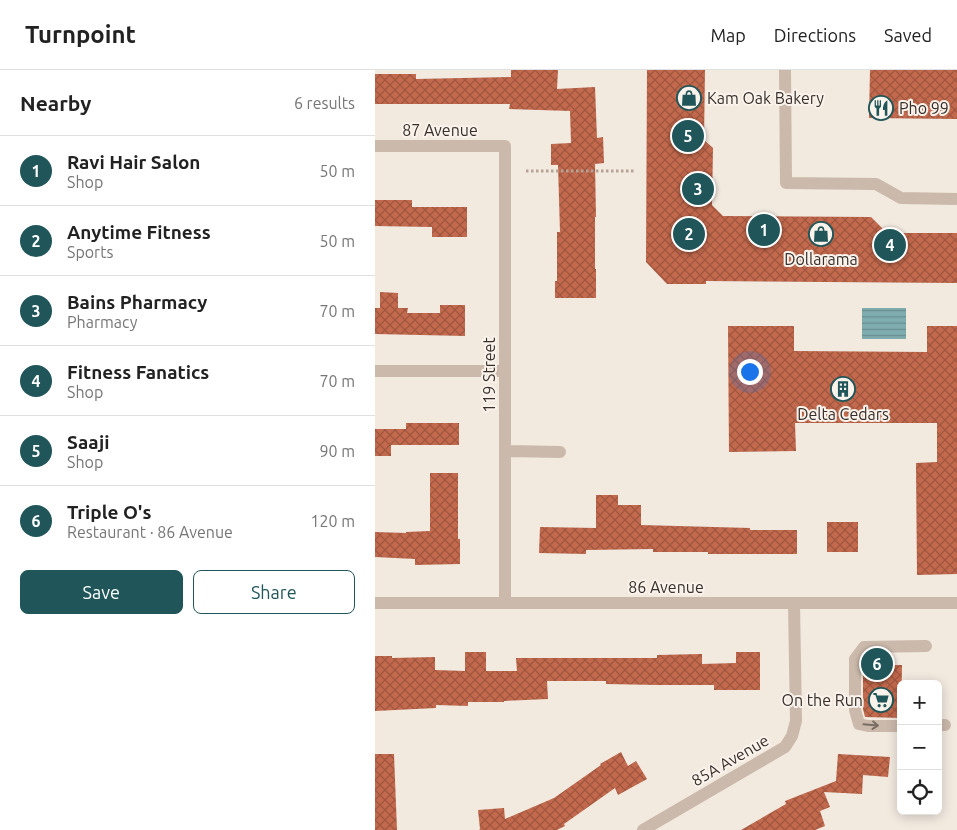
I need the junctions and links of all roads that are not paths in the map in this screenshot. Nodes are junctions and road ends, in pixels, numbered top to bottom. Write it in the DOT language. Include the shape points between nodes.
graph roads {
  1 [pos="785,70"];
  2 [pos="375,146"];
  3 [pos="505,146"];
  4 [pos="957,199"];
  5 [pos="505,371"];
  6 [pos="375,372"];
  7 [pos="505,451"];
  8 [pos="560,452"];
  9 [pos="375,602"];
  10 [pos="957,602"];
  11 [pos="505,603"];
  12 [pos="794,603"];
  13 [pos="926,646"];
  14 [pos="897,726"];
  15 [pos="643,830"];
  1 -- 4 [label="street" via="786,183 876,184 901,198"];
  2 -- 3 [label="street, 87 Avenue"];
  3 -- 5 [label="street, 119 Street"];
  5 -- 6 [label="street"];
  5 -- 7 [label="street, 119 Street"];
  7 -- 8 [label="street"];
  7 -- 11 [label="street, 119 Street"];
  9 -- 11 [label="street, 86 Avenue"];
  10 -- 12 [label="street, 86 Avenue"];
  11 -- 12 [label="street, 86 Avenue"];
  12 -- 15 [label="street, 85A Avenue" via="796,721 785,747"];
  13 -- 14 [label="street, one-way" via="864,647 855,659 855,710 859,724"];
}
